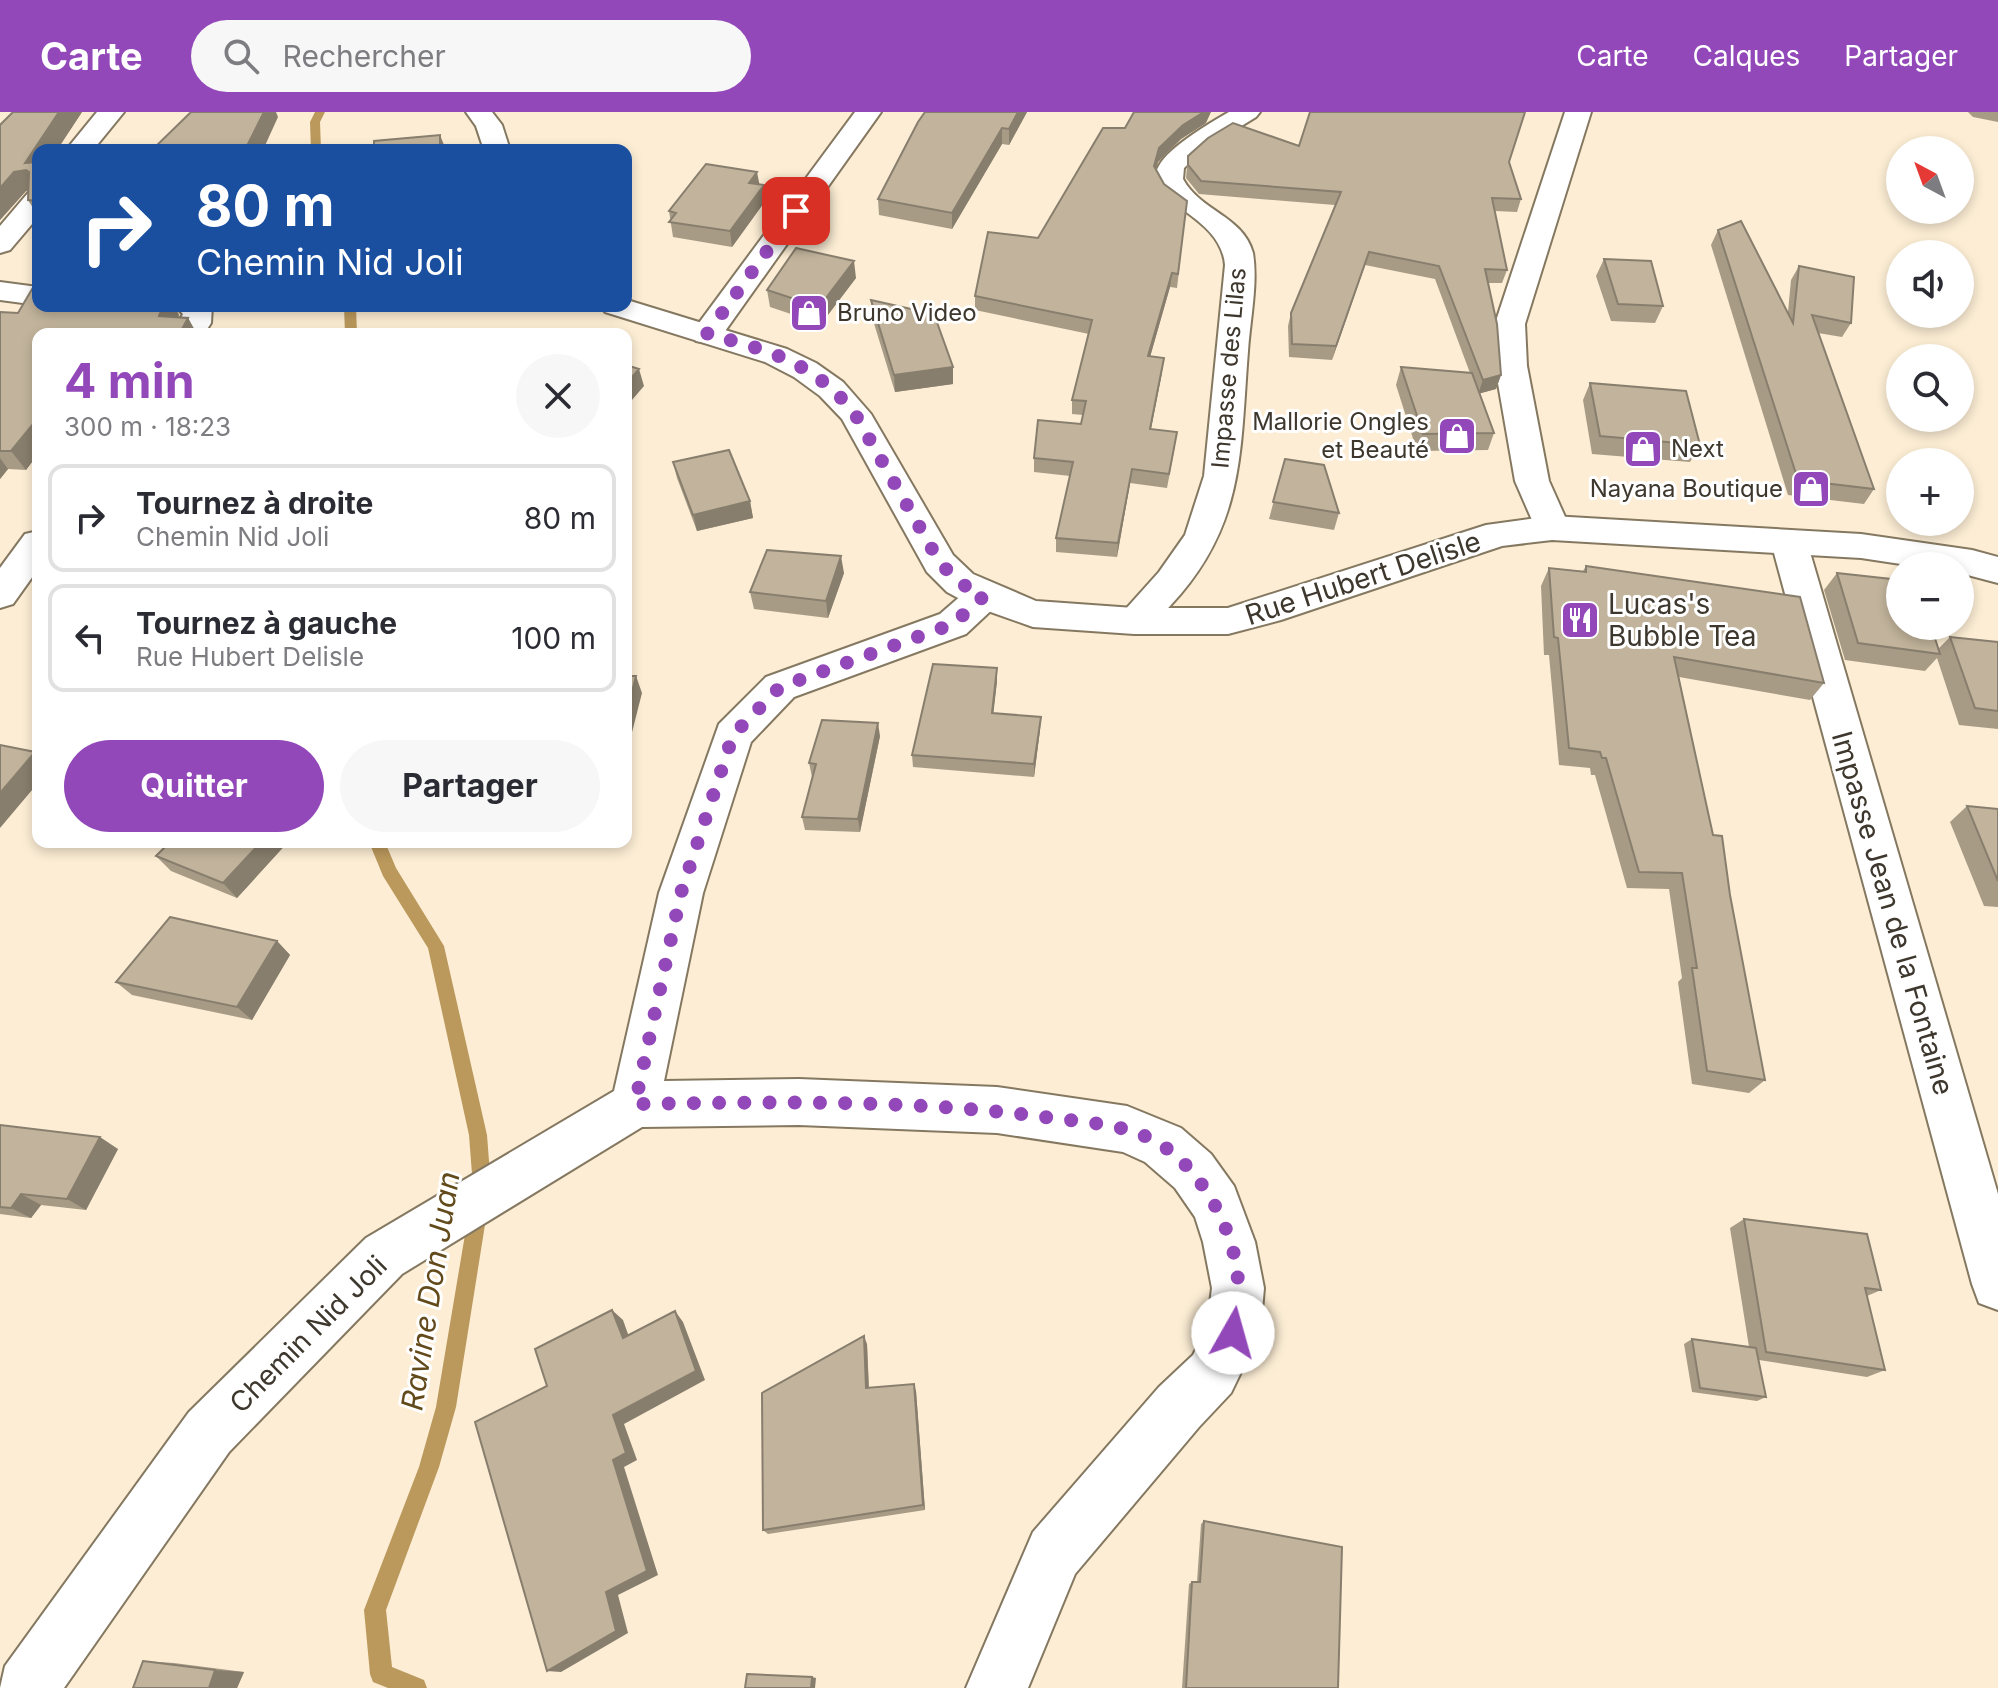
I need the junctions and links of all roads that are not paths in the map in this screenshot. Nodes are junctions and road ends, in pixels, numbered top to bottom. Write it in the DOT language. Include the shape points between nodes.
graph roads {
  1 [pos="111,112"];
  2 [pos="479,112"];
  3 [pos="868,112"];
  4 [pos="1247,112"];
  5 [pos="1578,112"];
  6 [pos="84,144"];
  7 [pos="495,144"];
  8 [pos="32,206"];
  9 [pos="0,244"];
  10 [pos="21,294"];
  11 [pos="632,311"];
  12 [pos="0,320"];
  13 [pos="707,334"];
  14 [pos="1552,528"];
  15 [pos="1789,542"];
  16 [pos="32,551"];
  17 [pos="1998,570"];
  18 [pos="0,595"];
  19 [pos="984,596"];
  20 [pos="1134,621"];
  21 [pos="635,1104"];
  22 [pos="1998,1284"];
  23 [pos="27,1688"];
  24 [pos="997,1688"];
  1 -- 6 [label="street"];
  2 -- 7 [label="street"];
  3 -- 13 [label="street"];
  4 -- 20 [label="street, Impasse des Lilas" via="1176,158 1168,174 1182,198 1233,238 1240,265 1221,476 1202,537 1172,581"];
  5 -- 14 [label="street" via="1510,324 1511,366 1532,481"];
  8 -- 9 [label="street"];
  10 -- 12 [label="street"];
  11 -- 13 [label="street, Rue Hubert Delisle"];
  13 -- 19 [label="street, Rue Hubert Delisle" via="768,350 808,369 839,393 940,563"];
  14 -- 15 [label="street, Rue Hubert Delisle"];
  14 -- 20 [label="street, Rue Hubert Delisle" via="1499,534 1228,621"];
  15 -- 17 [label="street, Rue Hubert Delisle" via="1861,546"];
  15 -- 22 [label="street, Impasse Jean de la Fontaine"];
  16 -- 18 [label="street"];
  19 -- 20 [label="street, Rue Hubert Delisle" via="1033,614"];
  19 -- 21 [label="street" via="953,624 780,687 733,735 681,893"];
  21 -- 23 [label="street, Chemin Nid Joli" via="384,1256 209,1432"];
  21 -- 24 [label="street" via="799,1102 997,1110 1127,1129 1163,1145 1193,1171 1216,1204 1238,1288 1233,1333 1212,1374 1054,1553"];
}
